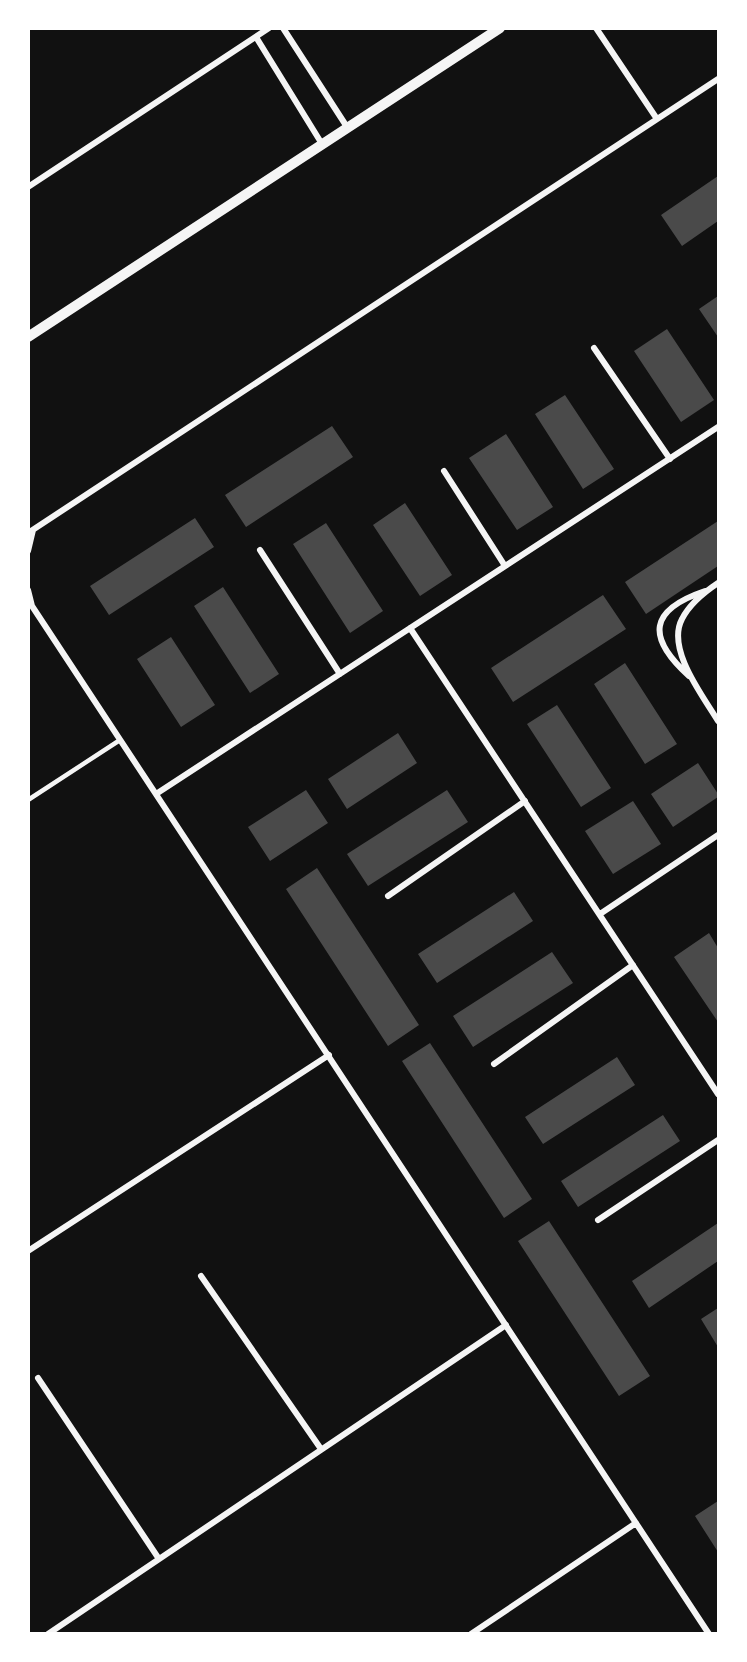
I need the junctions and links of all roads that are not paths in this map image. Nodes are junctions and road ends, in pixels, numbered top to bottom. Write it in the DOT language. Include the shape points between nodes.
graph roads {
  1 [pos="269,28"];
  2 [pos="283,28"];
  3 [pos="500,28"];
  4 [pos="596,28"];
  5 [pos="256,37"];
  6 [pos="718,79"];
  7 [pos="657,119"];
  8 [pos="347,127"];
  9 [pos="322,144"];
  10 [pos="28,187"];
  11 [pos="28,337"];
  12 [pos="594,348"];
  13 [pos="718,427"];
  14 [pos="670,459"];
  15 [pos="444,471"];
  16 [pos="31,531"];
  17 [pos="260,550"];
  18 [pos="28,551"];
  19 [pos="505,566"];
  20 [pos="718,583"];
  21 [pos="709,589"];
  22 [pos="28,590"];
  23 [pos="30,605"];
  24 [pos="410,628"];
  25 [pos="340,674"];
  26 [pos="690,678"];
  27 [pos="718,721"];
  28 [pos="120,740"];
  29 [pos="156,794"];
  30 [pos="28,800"];
  31 [pos="525,801"];
  32 [pos="718,835"];
  33 [pos="388,896"];
  34 [pos="600,914"];
  35 [pos="633,965"];
  36 [pos="329,1055"];
  37 [pos="494,1064"];
  38 [pos="718,1094"];
  39 [pos="718,1140"];
  40 [pos="598,1220"];
  41 [pos="28,1251"];
  42 [pos="201,1276"];
  43 [pos="506,1325"];
  44 [pos="38,1378"];
  45 [pos="321,1449"];
  46 [pos="636,1523"];
  47 [pos="159,1559"];
  48 [pos="48,1634"];
  49 [pos="471,1634"];
  50 [pos="709,1634"];
  1 -- 5 [label="street"];
  2 -- 8 [label="street"];
  3 -- 8 [label="street"];
  4 -- 7 [label="street"];
  5 -- 9 [label="street"];
  5 -- 10 [label="street"];
  6 -- 7 [label="street"];
  7 -- 16 [label="street"];
  8 -- 9 [label="street"];
  9 -- 11 [label="street"];
  12 -- 14 [label="street"];
  13 -- 14 [label="street"];
  14 -- 19 [label="street"];
  15 -- 19 [label="street"];
  16 -- 18 [label="street"];
  17 -- 25 [label="street"];
  19 -- 24 [label="street"];
  20 -- 21 [label="street"];
  21 -- 26 [label="street" via="687,611 679,627"];
  21 -- 26 [label="street" via="668,609 660,625 665,651"];
  22 -- 23 [label="street"];
  23 -- 28 [label="street"];
  24 -- 25 [label="street"];
  24 -- 31 [label="street"];
  25 -- 29 [label="street"];
  26 -- 27 [label="street"];
  28 -- 29 [label="street"];
  28 -- 30 [label="lane"];
  29 -- 36 [label="street"];
  31 -- 33 [label="street"];
  31 -- 34 [label="street"];
  32 -- 34 [label="street"];
  34 -- 35 [label="street"];
  35 -- 37 [label="street"];
  35 -- 38 [label="street"];
  36 -- 41 [label="street"];
  36 -- 43 [label="street"];
  39 -- 40 [label="street"];
  42 -- 45 [label="street"];
  43 -- 45 [label="street"];
  43 -- 46 [label="street"];
  44 -- 47 [label="street"];
  45 -- 47 [label="street"];
  46 -- 49 [label="street"];
  46 -- 50 [label="street"];
  47 -- 48 [label="street"];
}
